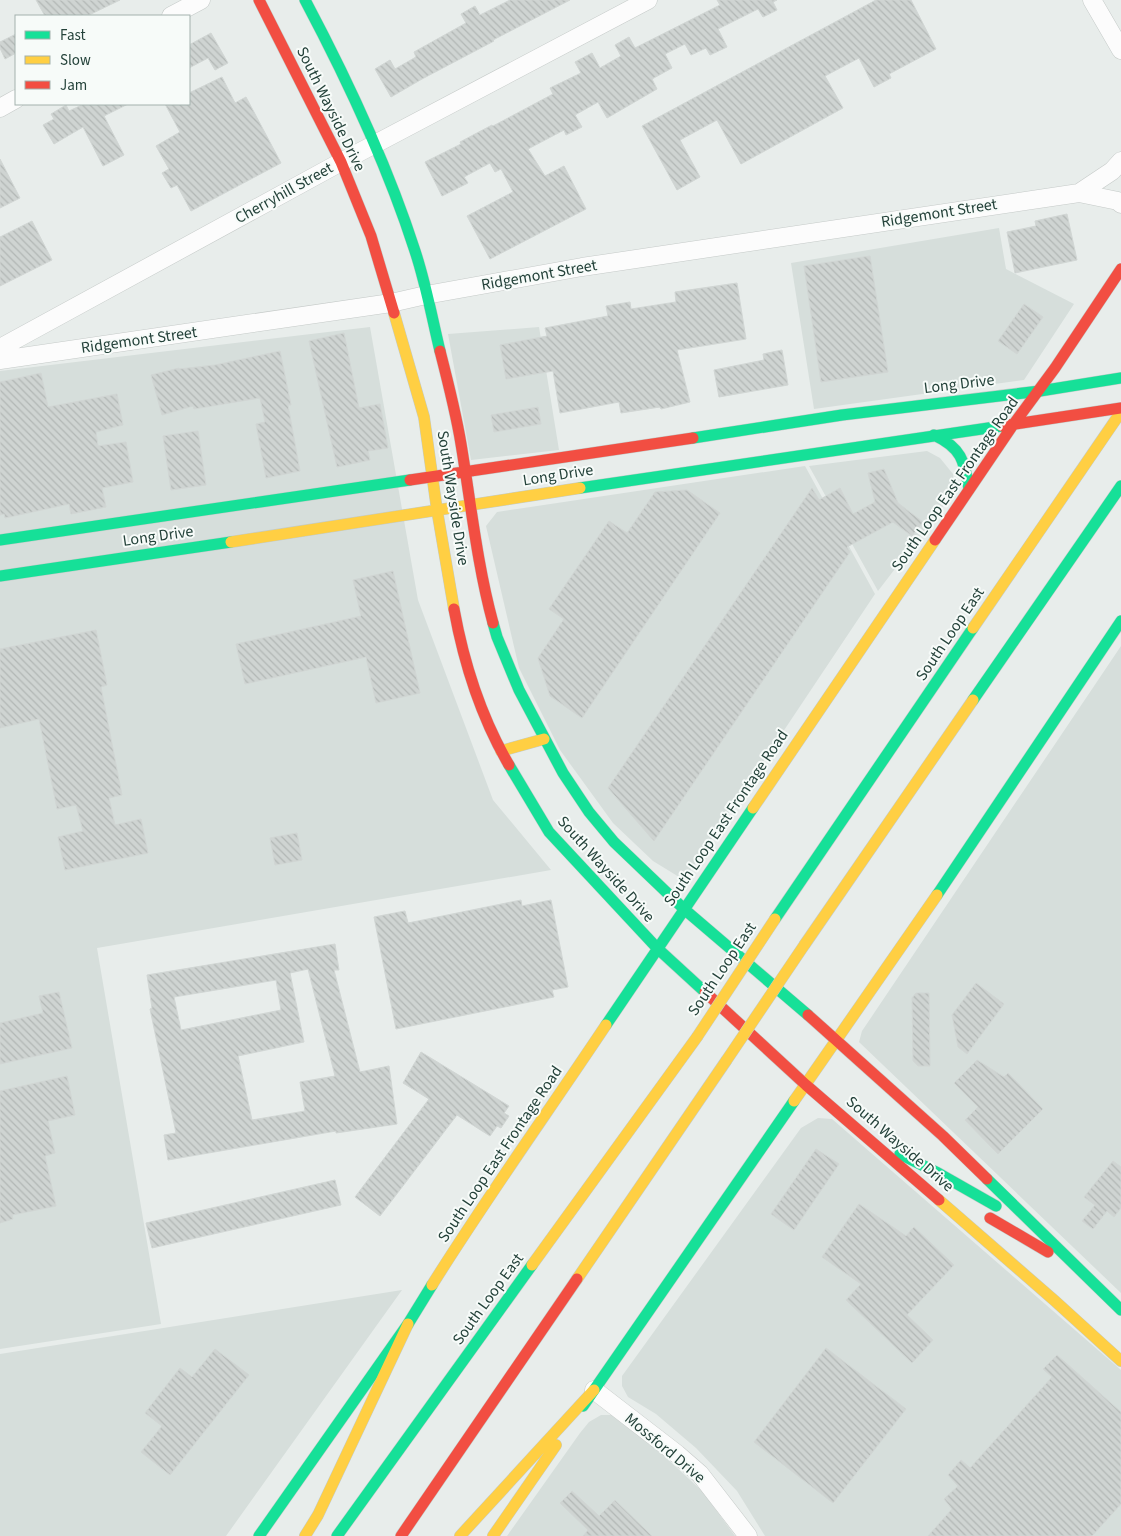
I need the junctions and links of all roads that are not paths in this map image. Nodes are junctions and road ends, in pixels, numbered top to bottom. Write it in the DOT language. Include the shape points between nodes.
graph roads {
  1 [pos="201,0"];
  2 [pos="259,0"];
  3 [pos="305,0"];
  4 [pos="648,0"];
  5 [pos="1092,0"];
  6 [pos="173,15"];
  7 [pos="1121,50"];
  8 [pos="15,100"];
  9 [pos="0,108"];
  10 [pos="374,146"];
  11 [pos="1121,161"];
  12 [pos="341,162"];
  13 [pos="1078,192"];
  14 [pos="1121,204"];
  15 [pos="1121,269"];
  16 [pos="426,295"];
  17 [pos="391,303"];
  18 [pos="0,348"];
  19 [pos="0,360"];
  20 [pos="1121,378"];
  21 [pos="1040,391"];
  22 [pos="1121,410"];
  23 [pos="1013,425"];
  24 [pos="934,435"];
  25 [pos="464,472"];
  26 [pos="432,477"];
  27 [pos="1121,486"];
  28 [pos="969,489"];
  29 [pos="470,504"];
  30 [pos="437,510"];
  31 [pos="0,540"];
  32 [pos="0,576"];
  33 [pos="1121,620"];
  34 [pos="544,739"];
  35 [pos="501,751"];
  36 [pos="684,909"];
  37 [pos="657,948"];
  38 [pos="838,1039"];
  39 [pos="806,1084"];
  40 [pos="867,1137"];
  41 [pos="1002,1193"];
  42 [pos="996,1206"];
  43 [pos="990,1218"];
  44 [pos="981,1237"];
  45 [pos="1082,1272"];
  46 [pos="1121,1310"];
  47 [pos="408,1324"];
  48 [pos="1121,1361"];
  49 [pos="594,1390"];
  50 [pos="258,1536"];
  51 [pos="305,1536"];
  52 [pos="337,1536"];
  53 [pos="401,1536"];
  54 [pos="460,1536"];
  55 [pos="493,1536"];
  56 [pos="748,1536"];
  1 -- 6 [label="street"];
  2 -- 12 [label="main road, South Wayside Drive"];
  3 -- 10 [label="main road, South Wayside Drive" via="361,112"];
  4 -- 10 [label="street, Cherryhill Street"];
  5 -- 7 [label="street"];
  8 -- 9 [label="street"];
  10 -- 12 [label="street, Cherryhill Street"];
  10 -- 16 [label="main road, South Wayside Drive" via="402,212"];
  11 -- 13 [label="street, Ridgemont Street" via="1112,171"];
  12 -- 17 [label="main road, South Wayside Drive" via="371,236"];
  12 -- 18 [label="street, Cherryhill Street"];
  13 -- 14 [label="street, Ridgemont Street"];
  13 -- 16 [label="street, Ridgemont Street" via="582,267"];
  15 -- 21 [label="main road, South Loop East Frontage Road"];
  16 -- 17 [label="street, Ridgemont Street"];
  16 -- 25 [label="main road, South Wayside Drive" via="451,396"];
  17 -- 19 [label="street, Ridgemont Street"];
  17 -- 26 [label="main road, South Wayside Drive" via="424,417"];
  20 -- 21 [label="main road, Long Drive"];
  21 -- 23 [label="main road, South Loop East Frontage Road"];
  21 -- 25 [label="main road, Long Drive" via="640,450"];
  22 -- 23 [label="main road, Long Drive"];
  22 -- 52 [label="main road, South Loop East, bridge" via="697,1037"];
  23 -- 24 [label="main road, Long Drive"];
  23 -- 28 [label="main road, South Loop East Frontage Road"];
  24 -- 28 [label="main road" via="951,444 958,454"];
  24 -- 29 [label="main road, Long Drive" via="847,444 644,474"];
  25 -- 26 [label="main road, Long Drive"];
  25 -- 29 [label="main road, South Wayside Drive"];
  26 -- 30 [label="main road, South Wayside Drive"];
  26 -- 31 [label="main road, Long Drive" via="263,506"];
  27 -- 53 [label="main road, bridge"];
  28 -- 36 [label="main road, South Loop East Frontage Road"];
  29 -- 30 [label="main road, Long Drive"];
  29 -- 34 [label="main road, South Wayside Drive" via="483,586 497,637"];
  30 -- 32 [label="main road, Long Drive" via="91,558"];
  30 -- 35 [label="main road, South Wayside Drive" via="460,643 475,694"];
  33 -- 38 [label="main road"];
  34 -- 35 [label="main road"];
  34 -- 36 [label="main road, South Wayside Drive" via="588,812 614,842"];
  35 -- 37 [label="main road, South Wayside Drive" via="549,832"];
  36 -- 37 [label="main road, South Loop East Frontage Road"];
  36 -- 38 [label="main road, South Wayside Drive"];
  37 -- 39 [label="main road, South Wayside Drive"];
  37 -- 47 [label="main road, South Loop East Frontage Road" via="466,1231"];
  38 -- 39 [label="main road"];
  38 -- 41 [label="main road, South Wayside Drive"];
  39 -- 40 [label="main road, South Wayside Drive"];
  39 -- 49 [label="main road"];
  40 -- 42 [label="main road"];
  40 -- 44 [label="main road, South Wayside Drive"];
  41 -- 42 [label="main road"];
  41 -- 45 [label="main road, South Wayside Drive"];
  42 -- 43 [label="main road"];
  43 -- 44 [label="main road"];
  43 -- 45 [label="main road"];
  44 -- 48 [label="main road, South Wayside Drive"];
  45 -- 46 [label="main road, South Wayside Drive"];
  47 -- 50 [label="main road, South Loop East Frontage Road"];
  47 -- 51 [label="main road"];
  49 -- 54 [label="main road"];
  49 -- 55 [label="main road"];
  49 -- 56 [label="street, Mossford Drive" via="700,1474"];
}
